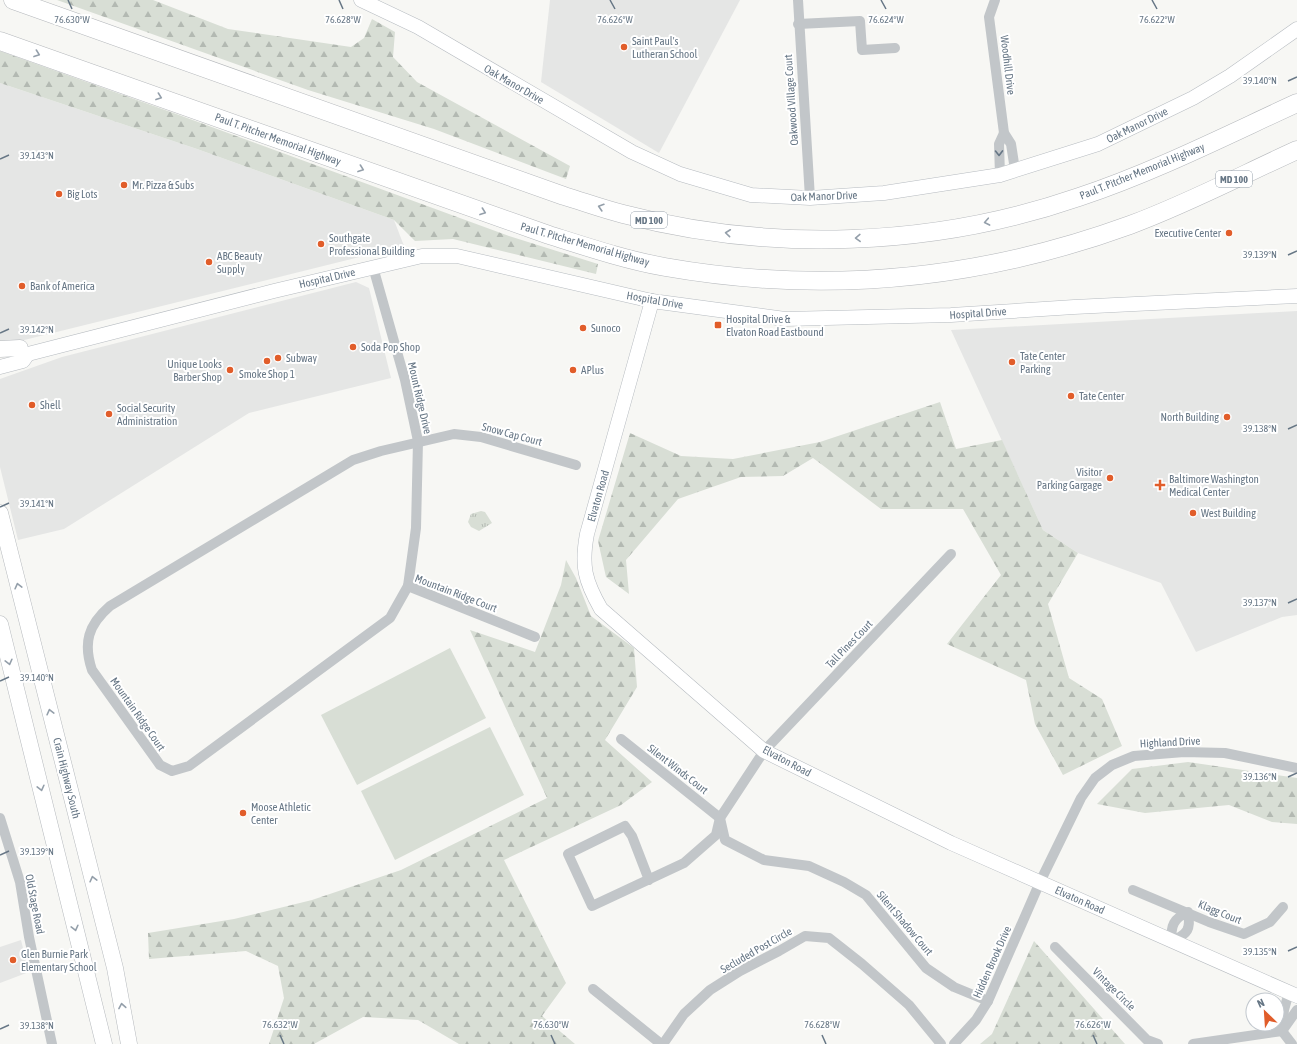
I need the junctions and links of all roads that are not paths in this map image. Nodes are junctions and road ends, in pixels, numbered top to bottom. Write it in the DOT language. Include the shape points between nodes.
graph roads {
  1 [pos="13,0"];
  2 [pos="361,0"];
  3 [pos="798,0"];
  4 [pos="995,0"];
  5 [pos="798,24"];
  6 [pos="1297,29"];
  7 [pos="0,41"];
  8 [pos="895,48"];
  9 [pos="1297,90"];
  10 [pos="1297,103"];
  11 [pos="1004,134"];
  12 [pos="1297,150"];
  13 [pos="1297,160"];
  14 [pos="1015,170"];
  15 [pos="1000,174"];
  16 [pos="810,198"];
  17 [pos="1172,207"];
  18 [pos="1008,218"];
  19 [pos="373,267"];
  20 [pos="1297,296"];
  21 [pos="652,301"];
  22 [pos="0,349"];
  23 [pos="24,351"];
  24 [pos="0,352"];
  25 [pos="0,367"];
  26 [pos="418,442"];
  27 [pos="576,465"];
  28 [pos="0,513"];
  29 [pos="951,554"];
  30 [pos="408,586"];
  31 [pos="0,624"];
  32 [pos="536,637"];
  33 [pos="621,740"];
  34 [pos="764,751"];
  35 [pos="1297,768"];
  36 [pos="0,818"];
  37 [pos="720,818"];
  38 [pos="649,880"];
  39 [pos="1040,882"];
  40 [pos="1133,890"];
  41 [pos="1283,907"];
  42 [pos="1188,912"];
  43 [pos="1172,941"];
  44 [pos="1055,947"];
  45 [pos="593,990"];
  46 [pos="1293,994"];
  47 [pos="988,1001"];
  48 [pos="1285,1008"];
  49 [pos="1297,1010"];
  50 [pos="1285,1027"];
  51 [pos="1275,1032"];
  52 [pos="1283,1032"];
  53 [pos="52,1044"];
  54 [pos="104,1044"];
  55 [pos="129,1044"];
  56 [pos="662,1044"];
  57 [pos="941,1044"];
  58 [pos="954,1044"];
  59 [pos="1158,1044"];
  60 [pos="1193,1044"];
  61 [pos="1292,1044"];
  18 -- 1 [label="highway, Paul T. Pitcher Memorial Highway / MD 100, one-way" via="945,230 887,237 832,239 771,238 721,232 623,214 564,196"];
  2 -- 16 [label="street, Oak Manor Drive" via="418,27 632,152 673,171 751,195"];
  3 -- 5 [label="street, Oakwood Village Court"];
  4 -- 11 [label="street, Woodhill Drive" via="989,17"];
  5 -- 8 [label="street" via="860,21 862,50"];
  5 -- 16 [label="street, Oakwood Village Court"];
  6 -- 14 [label="street, Oak Manor Drive" via="1230,76 1193,98 1098,144"];
  7 -- 17 [label="highway, Paul T. Pitcher Memorial Highway / MD 100, one-way" via="549,235 620,256 722,275 833,282 894,279 954,271 1020,258 1091,238"];
  9 -- 18 [label="highway" via="1262,110 1114,180"];
  10 -- 18 [label="highway, Paul T. Pitcher Memorial Highway / MD 100" via="1116,184"];
  11 -- 14 [label="street, Woodhill Drive" via="1011,144"];
  11 -- 15 [label="street, Woodhill Drive, one-way" via="999,144"];
  12 -- 17 [label="highway, Paul T. Pitcher Memorial Highway / MD 100"];
  13 -- 17 [label="highway"];
  14 -- 15 [label="street, Oak Manor Drive"];
  15 -- 16 [label="street, Oak Manor Drive" via="884,193"];
  19 -- 21 [label="street, Hospital Drive" via="422,256 457,256"];
  19 -- 23 [label="street, Hospital Drive"];
  19 -- 26 [label="street, Mount Ridge Drive" via="405,380"];
  20 -- 21 [label="street, Hospital Drive" via="951,315 786,319"];
  21 -- 34 [label="street, Elvaton Road" via="587,534 583,554 585,576 601,609"];
  22 -- 23 [label="main road"];
  23 -- 24 [label="street, Hospital Drive"];
  23 -- 25 [label="street, Hospital Drive" via="23,361"];
  26 -- 27 [label="street, Snow Cap Court" via="454,434 481,437"];
  26 -- 30 [label="street, Mount Ridge Drive" via="416,528"];
  26 -- 30 [label="street, Mountain Ridge Court" via="354,460 110,606 97,618 90,635 87,654 92,670 160,765 172,772 189,766 390,618"];
  55 -- 28 [label="main road, Crain Highway South, one-way" via="115,968"];
  29 -- 34 [label="street, Tall Pines Court"];
  30 -- 32 [label="street, Mountain Ridge Court"];
  31 -- 54 [label="main road, one-way"];
  33 -- 37 [label="street, Silent Winds Court"];
  34 -- 37 [label="street, Tall Pines Court"];
  34 -- 39 [label="street, Elvaton Road" via="951,843"];
  35 -- 39 [label="street, Highland Drive" via="1225,753 1184,752 1134,756 1112,765 1095,778 1081,798"];
  36 -- 53 [label="street, Old Stage Road" via="20,882"];
  37 -- 38 [label="street, Tall Pines Court" via="716,835 689,859"];
  37 -- 47 [label="street, Silent Shadow Court" via="725,840 764,860 809,866 866,895 926,968 954,986"];
  38 -- 38 [label="street, Tall Pines Court" via="592,906 568,854 625,826 632,836"];
  39 -- 43 [label="street, Elvaton Road"];
  39 -- 47 [label="street, Hidden Brook Drive"];
  40 -- 42 [label="street, Klagg Court"];
  41 -- 42 [label="street, Klagg Court" via="1270,922 1244,934"];
  42 -- 43 [label="street, Klagg Court" via="1190,924 1184,935"];
  42 -- 43 [label="street" via="1177,916 1170,929"];
  43 -- 46 [label="street, Elvaton Road"];
  44 -- 59 [label="street, Vintage Circle" via="1147,1040"];
  45 -- 56 [label="street, Secluded Post Circle"];
  46 -- 48 [label="street"];
  47 -- 58 [label="street, Hidden Brook Drive" via="976,1020"];
  49 -- 50 [label="street"];
  51 -- 60 [label="street"];
  52 -- 61 [label="street"];
  56 -- 57 [label="street, Secluded Post Circle" via="684,1014 710,990 805,936 829,938 862,964 909,1005"];
}
